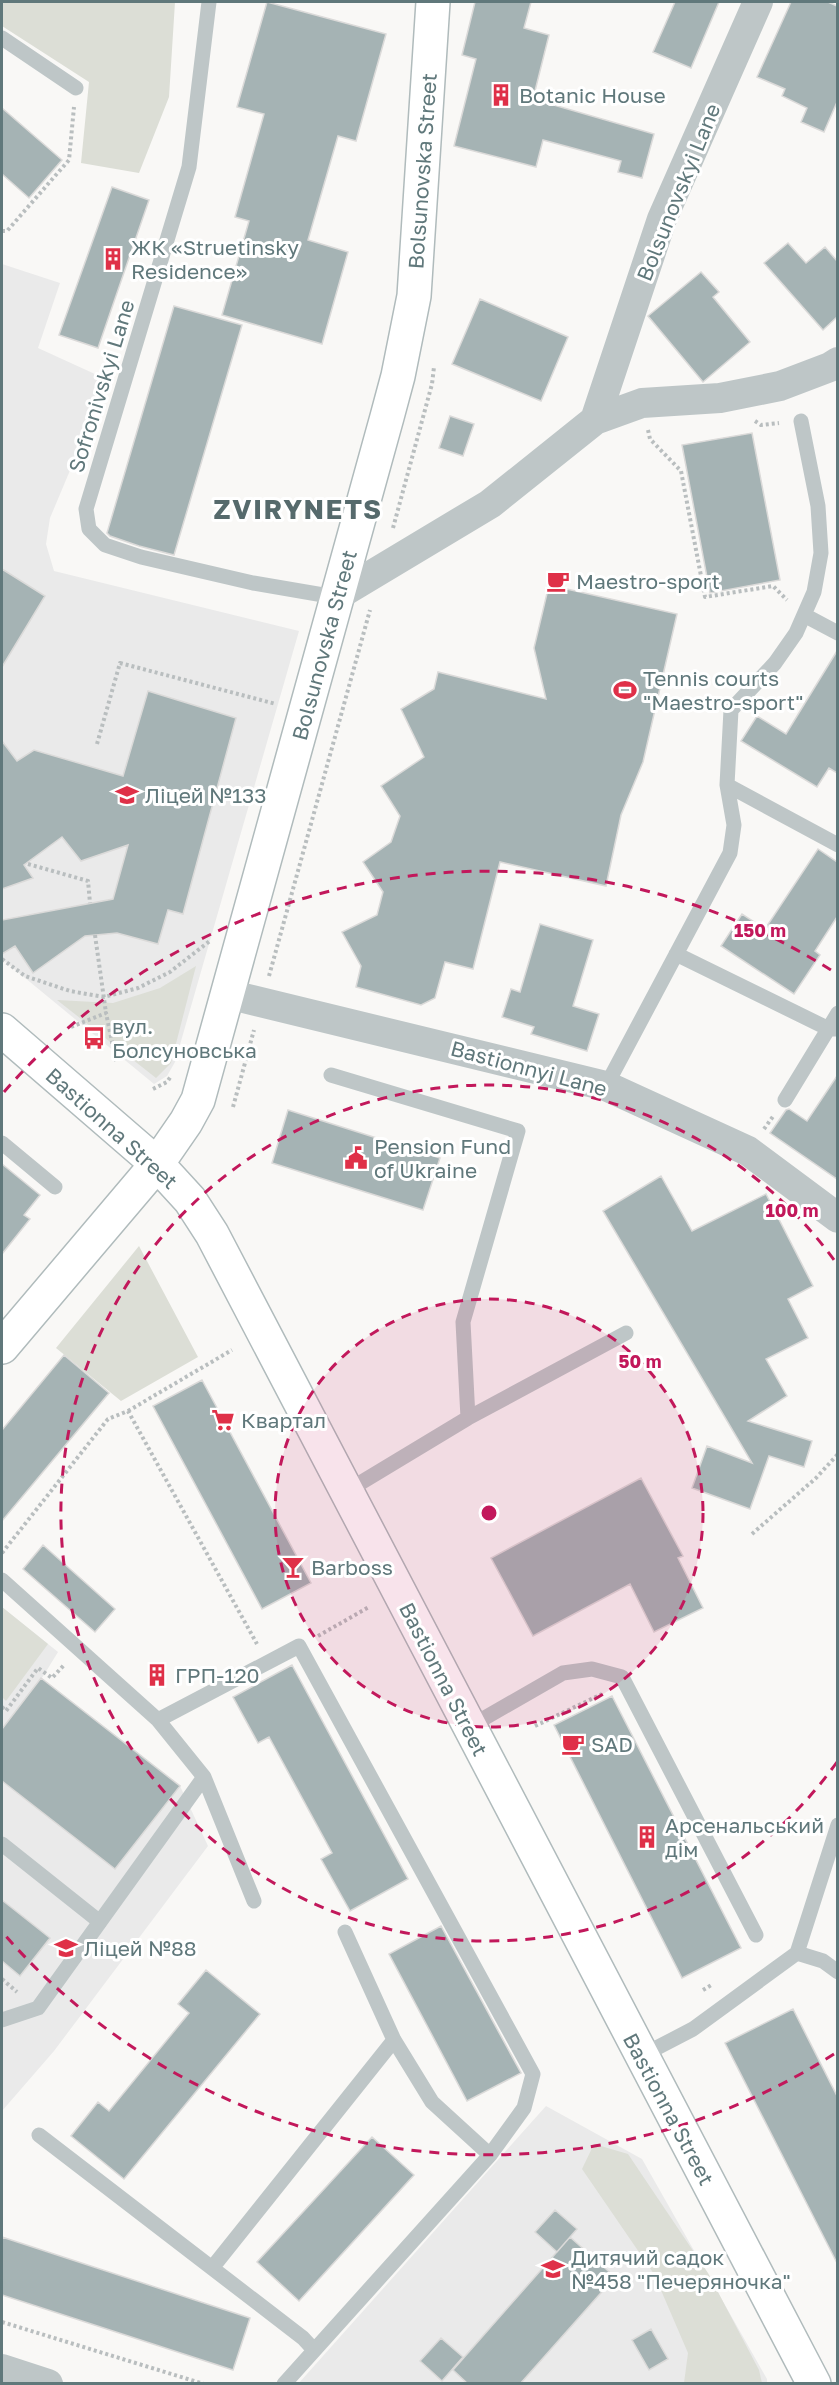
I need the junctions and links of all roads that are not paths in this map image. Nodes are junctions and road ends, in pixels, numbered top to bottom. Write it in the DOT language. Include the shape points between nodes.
graph roads {
  1 [pos="208,2"];
  2 [pos="433,2"];
  3 [pos="758,2"];
  4 [pos="2,38"];
  5 [pos="75,88"];
  6 [pos="837,362"];
  7 [pos="595,420"];
  8 [pos="801,421"];
  9 [pos="335,597"];
  10 [pos="804,615"];
  11 [pos="837,633"];
  12 [pos="727,785"];
  13 [pos="837,845"];
  14 [pos="676,954"];
  15 [pos="227,994"];
  16 [pos="837,1013"];
  17 [pos="833,1029"];
  18 [pos="2,1030"];
  19 [pos="331,1075"];
  20 [pos="606,1086"];
  21 [pos="785,1100"];
  22 [pos="2,1143"];
  23 [pos="158,1164"];
  24 [pos="55,1187"];
  25 [pos="837,1218"];
  26 [pos="626,1333"];
  27 [pos="2,1347"];
  28 [pos="468,1419"];
  29 [pos="347,1491"];
  30 [pos="2,1580"];
  31 [pos="158,1720"];
  32 [pos="469,1727"];
  33 [pos="204,1777"];
  34 [pos="837,1825"];
  35 [pos="2,1844"];
  36 [pos="254,1901"];
  37 [pos="100,1922"];
  38 [pos="345,1932"];
  39 [pos="756,1935"];
  40 [pos="797,1953"];
  41 [pos="837,1972"];
  42 [pos="2,2020"];
  43 [pos="394,2040"];
  44 [pos="641,2056"];
  45 [pos="39,2135"];
  46 [pos="490,2155"];
  47 [pos="212,2268"];
  48 [pos="314,2350"];
  49 [pos="2,2369"];
  50 [pos="48,2384"];
  51 [pos="284,2384"];
  52 [pos="814,2384"];
  1 -- 9 [label="lane, Sofronivskyi Lane" via="189,167 86,509 89,529 105,545 141,557"];
  2 -- 9 [label="street, Bolsunovska Street" via="414,296 398,376"];
  3 -- 7 [label="street, Bolsunovskyi Lane" via="662,219"];
  4 -- 5 [label="lane"];
  6 -- 7 [label="street" via="780,386 720,398 642,403"];
  7 -- 9 [label="street" via="490,504"];
  8 -- 10 [label="lane" via="818,507 821,553 814,592"];
  9 -- 15 [label="street, Bolsunovska Street"];
  10 -- 11 [label="lane"];
  10 -- 12 [label="lane" via="775,663 731,710"];
  12 -- 13 [label="lane"];
  12 -- 14 [label="lane" via="734,825 730,853"];
  14 -- 17 [label="lane"];
  14 -- 20 [label="lane"];
  15 -- 20 [label="street, Bastionnyi Lane"];
  15 -- 23 [label="street, Bolsunovska Street" via="198,1100"];
  16 -- 17 [label="lane"];
  17 -- 21 [label="lane"];
  18 -- 23 [label="street, Bastionna Street"];
  19 -- 28 [label="lane" via="518,1131 463,1322"];
  20 -- 25 [label="street, Bastionnyi Lane" via="748,1151"];
  22 -- 24 [label="lane"];
  23 -- 27 [label="street, Bolsunovska Street"];
  23 -- 29 [label="street, Bastionna Street" via="190,1200 212,1234"];
  26 -- 28 [label="lane"];
  28 -- 29 [label="lane"];
  29 -- 32 [label="street, Bastionna Street"];
  30 -- 31 [label="lane"];
  31 -- 33 [label="lane"];
  31 -- 46 [label="lane" via="299,1646 532,2074 524,2108"];
  32 -- 39 [label="lane" via="563,1673 592,1669 622,1677"];
  32 -- 44 [label="street, Bastionna Street"];
  33 -- 36 [label="lane"];
  33 -- 37 [label="lane"];
  34 -- 40 [label="lane"];
  35 -- 37 [label="lane"];
  37 -- 42 [label="lane" via="38,2008"];
  38 -- 43 [label="lane"];
  40 -- 41 [label="lane" via="823,1961"];
  40 -- 44 [label="lane" via="693,2029"];
  43 -- 46 [label="lane" via="432,2102"];
  43 -- 47 [label="lane"];
  44 -- 52 [label="street, Bastionna Street"];
  45 -- 47 [label="lane"];
  46 -- 48 [label="lane"];
  47 -- 48 [label="lane"];
  48 -- 51 [label="lane"];
  49 -- 50 [label="street"];
}
